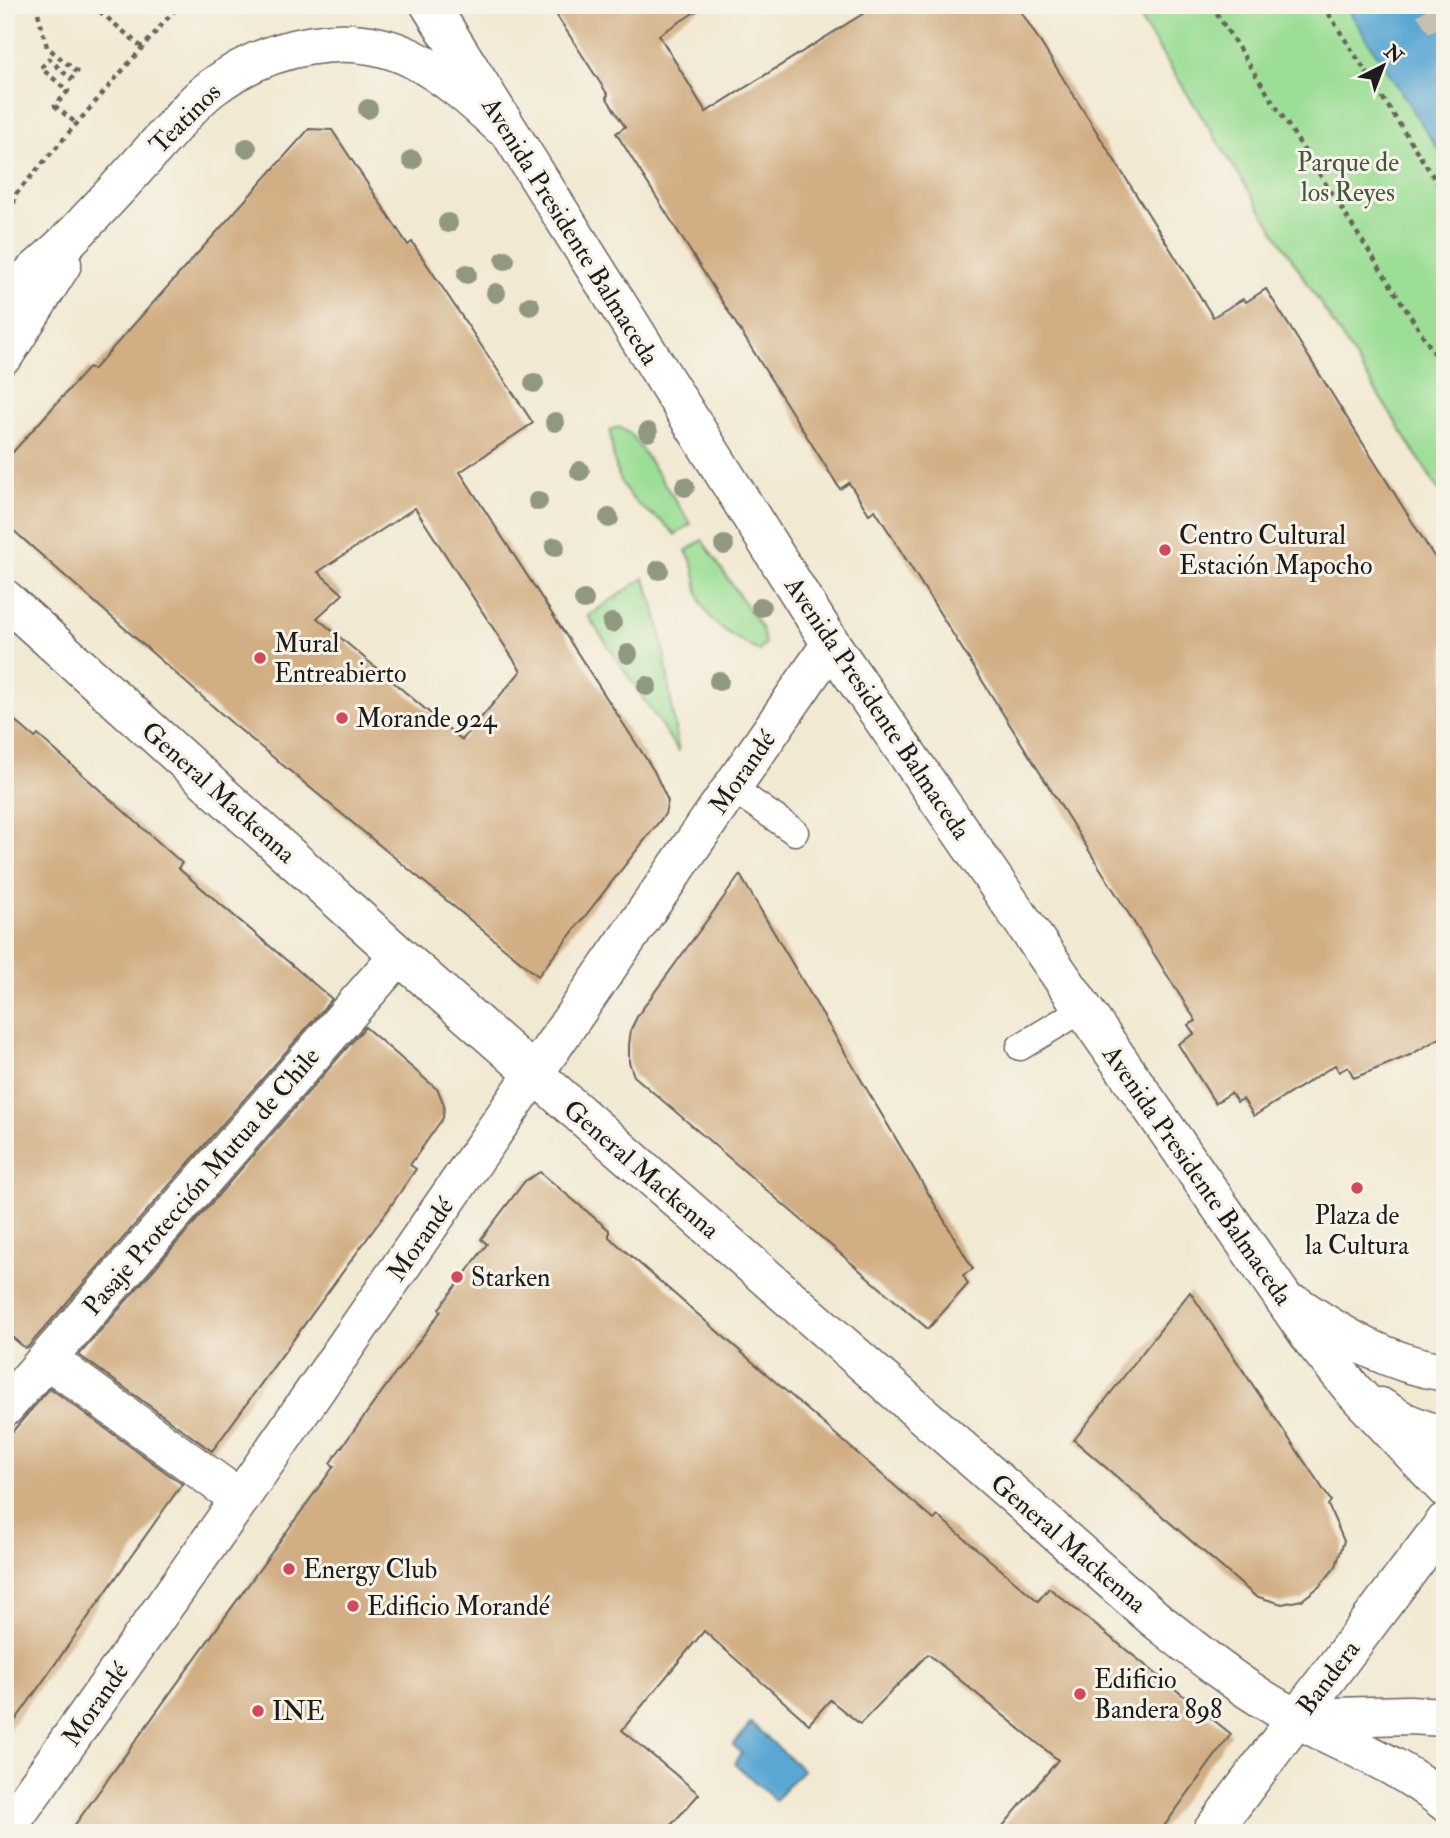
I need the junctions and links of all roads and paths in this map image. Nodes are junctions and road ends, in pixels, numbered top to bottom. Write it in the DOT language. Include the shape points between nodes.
graph roads {
  1 [pos="92,5"];
  2 [pos="179,5"];
  3 [pos="430,5"];
  4 [pos="1211,5"];
  5 [pos="1323,5"];
  6 [pos="38,13"];
  7 [pos="143,48"];
  8 [pos="77,124"];
  9 [pos="513,137"];
  10 [pos="1445,195"];
  11 [pos="83,225"];
  12 [pos="5,234"];
  13 [pos="5,298"];
  14 [pos="5,354"];
  15 [pos="1445,370"];
  16 [pos="5,599"];
  17 [pos="831,644"];
  18 [pos="732,788"];
  19 [pos="795,832"];
  20 [pos="399,955"];
  21 [pos="1083,1009"];
  22 [pos="1020,1047"];
  23 [pos="534,1074"];
  24 [pos="1273,1284"];
  25 [pos="47,1359"];
  26 [pos="1445,1371"];
  27 [pos="1354,1391"];
  28 [pos="5,1407"];
  29 [pos="1445,1437"];
  30 [pos="1445,1488"];
  31 [pos="240,1499"];
  32 [pos="1445,1522"];
  33 [pos="1445,1717"];
  34 [pos="1297,1718"];
  35 [pos="1445,1802"];
  36 [pos="5,1832"];
  37 [pos="1211,1833"];
  1 -- 7 [label="path"];
  2 -- 7 [label="path"];
  3 -- 9 [label="main road, Avenida Presidente Balmaceda"];
  4 -- 15 [label="path"];
  5 -- 10 [label="path"];
  6 -- 8 [label="path" via="47,47 77,72 71,79 48,59 41,68 68,91 55,106"];
  7 -- 8 [label="path"];
  8 -- 12 [label="path" via="16,194"];
  9 -- 11 [label="main road, Teatinos" via="446,79 411,58 369,45 326,43 296,48 240,69 211,88"];
  9 -- 17 [label="main road, Avenida Presidente Balmaceda"];
  11 -- 13 [label="main road, Teatinos"];
  11 -- 14 [label="main road"];
  16 -- 20 [label="main road, General Mackenna"];
  17 -- 18 [label="main road, Morandé"];
  17 -- 21 [label="main road, Avenida Presidente Balmaceda"];
  18 -- 19 [label="lane"];
  18 -- 23 [label="main road, Morandé"];
  20 -- 23 [label="main road, General Mackenna"];
  20 -- 25 [label="main road, Pasaje Protección Mutua de Chile"];
  21 -- 22 [label="lane"];
  21 -- 24 [label="main road, Avenida Presidente Balmaceda"];
  23 -- 31 [label="main road, Morandé"];
  23 -- 34 [label="main road, General Mackenna" via="1155,1619 1226,1675"];
  24 -- 26 [label="main road" via="1326,1325 1371,1350 1420,1368"];
  24 -- 27 [label="main road, Avenida Presidente Balmaceda"];
  25 -- 28 [label="main road, Pasaje Protección Mutua de Chile"];
  25 -- 31 [label="main road"];
  27 -- 29 [label="main road" via="1405,1422"];
  27 -- 30 [label="main road, Avenida Presidente Balmaceda"];
  31 -- 36 [label="main road, Morandé"];
  32 -- 34 [label="main road, Bandera"];
  33 -- 34 [label="main road"];
  34 -- 35 [label="main road, General Mackenna" via="1413,1778"];
  34 -- 37 [label="main road, Bandera"];
}
